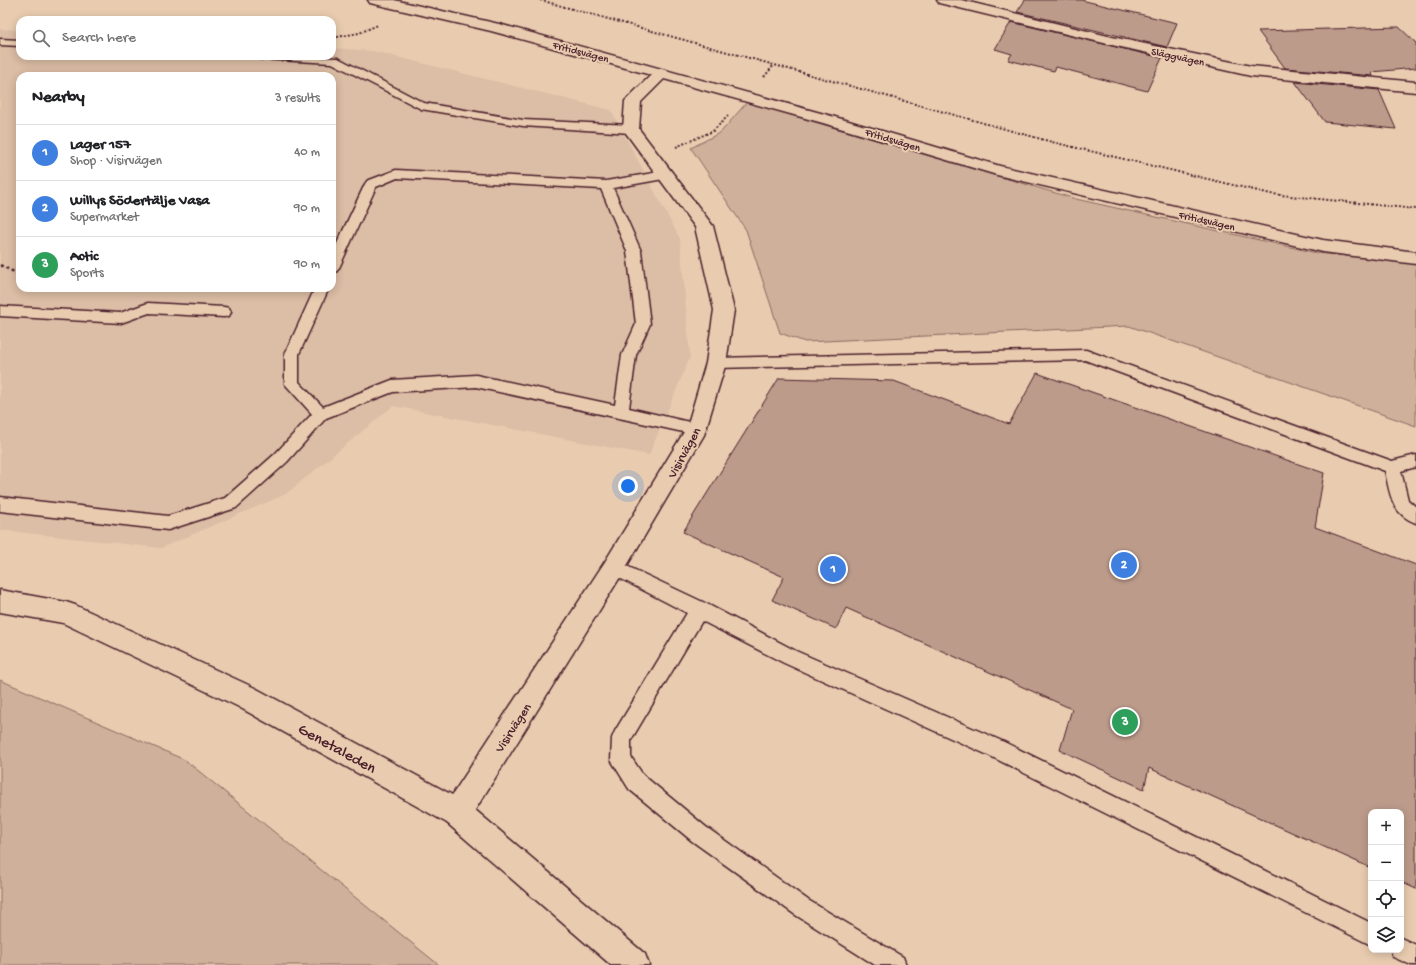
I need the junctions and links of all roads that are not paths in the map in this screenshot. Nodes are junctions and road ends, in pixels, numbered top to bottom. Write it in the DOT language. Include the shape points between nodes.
graph roads {
  1 [pos="375,0"];
  2 [pos="944,0"];
  3 [pos="0,42"];
  4 [pos="16,43"];
  5 [pos="334,60"];
  6 [pos="662,73"];
  7 [pos="1416,87"];
  8 [pos="631,129"];
  9 [pos="665,174"];
  10 [pos="606,185"];
  11 [pos="1416,258"];
  12 [pos="336,259"];
  13 [pos="320,292"];
  14 [pos="0,311"];
  15 [pos="224,312"];
  16 [pos="716,363"];
  17 [pos="621,413"];
  18 [pos="321,414"];
  19 [pos="697,429"];
  20 [pos="1416,461"];
  21 [pos="1392,467"];
  22 [pos="0,504"];
  23 [pos="1416,516"];
  24 [pos="614,567"];
  25 [pos="0,601"];
  26 [pos="699,609"];
  27 [pos="457,812"];
  28 [pos="1368,933"];
  29 [pos="1404,950"];
  30 [pos="1416,956"];
  31 [pos="634,965"];
  32 [pos="895,965"];
  1 -- 6 [label="street, Fritidsvägen" via="494,27"];
  2 -- 7 [label="street, Släggvägen" via="1112,41 1251,71"];
  3 -- 4 [label="lane"];
  5 -- 8 [label="lane" via="421,106 523,123"];
  6 -- 8 [label="street" via="632,101"];
  6 -- 11 [label="street, Fritidsvägen" via="997,170 1323,246"];
  8 -- 9 [label="street, Visirvägen"];
  9 -- 10 [label="lane"];
  9 -- 16 [label="street, Visirvägen" via="704,226 724,310"];
  10 -- 12 [label="lane" via="396,174 371,184"];
  10 -- 17 [label="lane" via="634,251 643,324 629,355"];
  13 -- 18 [label="lane" via="292,354 292,384"];
  14 -- 15 [label="lane" via="121,318 148,308"];
  16 -- 19 [label="street, Visirvägen"];
  16 -- 21 [label="lane" via="1086,355"];
  17 -- 18 [label="lane" via="476,381 392,386"];
  17 -- 19 [label="lane"];
  18 -- 22 [label="lane" via="281,458 230,503 168,523"];
  19 -- 24 [label="street, Visirvägen"];
  20 -- 21 [label="lane"];
  21 -- 23 [label="lane" via="1401,504"];
  24 -- 26 [label="lane"];
  24 -- 27 [label="street, Visirvägen"];
  25 -- 27 [label="street, Genetaleden" via="66,612 246,697"];
  26 -- 28 [label="lane" via="790,657 995,748"];
  26 -- 32 [label="lane" via="622,738 621,760 636,782 699,834 801,907"];
  27 -- 31 [label="street, Genetaleden"];
  29 -- 30 [label="lane"];
}
